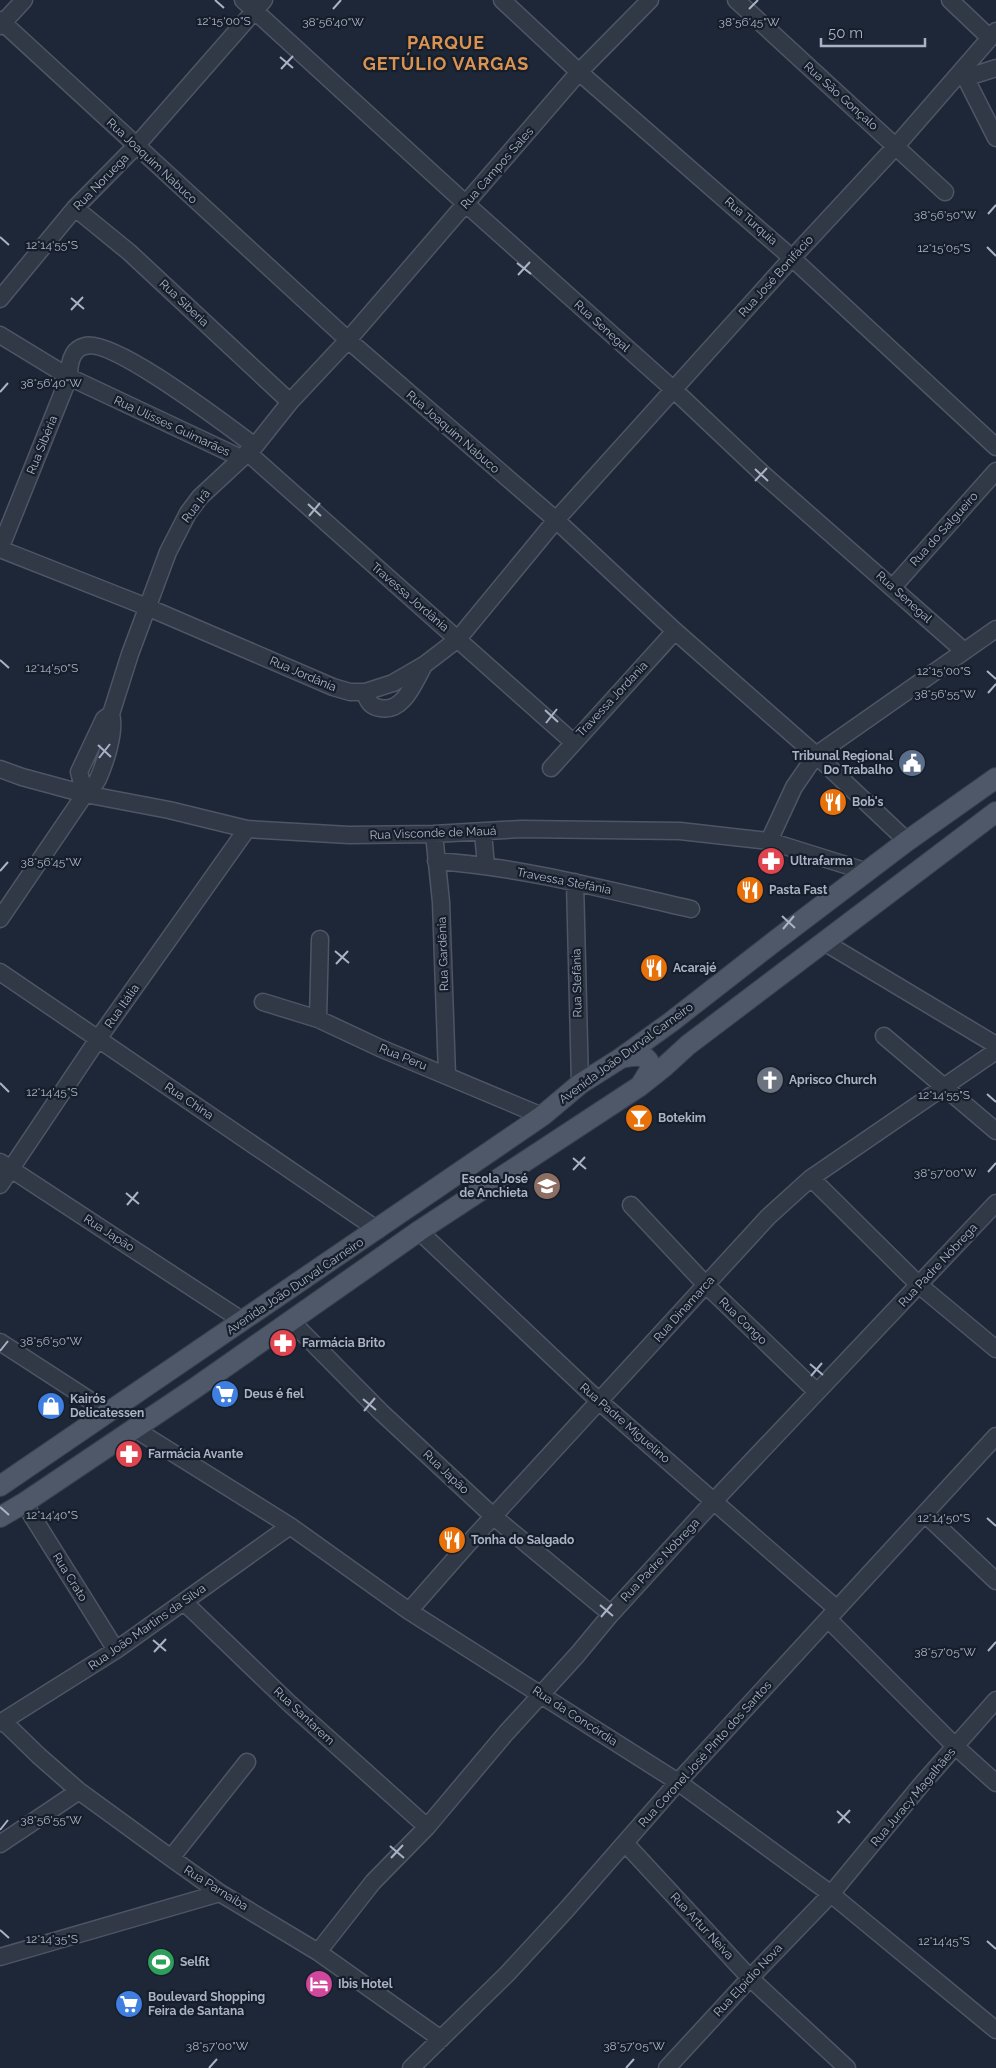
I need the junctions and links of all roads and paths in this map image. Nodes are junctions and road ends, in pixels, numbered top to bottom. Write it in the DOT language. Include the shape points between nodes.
graph roads {
  1 [pos="24,0"];
  2 [pos="502,0"];
  3 [pos="650,0"];
  4 [pos="736,0"];
  5 [pos="950,0"];
  6 [pos="253,3"];
  7 [pos="1,23"];
  8 [pos="993,35"];
  9 [pos="996,68"];
  10 [pos="580,72"];
  11 [pos="964,74"];
  12 [pos="996,138"];
  13 [pos="136,146"];
  14 [pos="896,146"];
  15 [pos="946,192"];
  16 [pos="466,204"];
  17 [pos="75,208"];
  18 [pos="792,258"];
  19 [pos="0,299"];
  20 [pos="0,335"];
  21 [pos="348,340"];
  22 [pos="68,377"];
  23 [pos="674,390"];
  24 [pos="290,402"];
  25 [pos="996,448"];
  26 [pos="248,452"];
  27 [pos="996,471"];
  28 [pos="556,520"];
  29 [pos="0,549"];
  30 [pos="893,587"];
  31 [pos="147,607"];
  32 [pos="996,629"];
  33 [pos="675,631"];
  34 [pos="458,638"];
  35 [pos="964,650"];
  36 [pos="424,665"];
  37 [pos="365,692"];
  38 [pos="573,742"];
  39 [pos="816,755"];
  40 [pos="551,768"];
  41 [pos="0,769"];
  42 [pos="996,778"];
  43 [pos="85,794"];
  44 [pos="992,819"];
  45 [pos="247,829"];
  46 [pos="483,832"];
  47 [pos="434,834"];
  48 [pos="768,841"];
  49 [pos="907,841"];
  50 [pos="436,861"];
  51 [pos="486,866"];
  52 [pos="868,872"];
  53 [pos="574,882"];
  54 [pos="691,909"];
  55 [pos="0,919"];
  56 [pos="320,939"];
  57 [pos="824,942"];
  58 [pos="0,972"];
  59 [pos="264,1002"];
  60 [pos="318,1019"];
  61 [pos="671,1022"];
  62 [pos="884,1036"];
  63 [pos="98,1039"];
  64 [pos="688,1045"];
  65 [pos="996,1045"];
  66 [pos="996,1051"];
  67 [pos="621,1058"];
  68 [pos="447,1075"];
  69 [pos="580,1084"];
  70 [pos="640,1086"];
  71 [pos="944,1087"];
  72 [pos="542,1116"];
  73 [pos="996,1132"];
  74 [pos="5,1166"];
  75 [pos="811,1178"];
  76 [pos="0,1185"];
  77 [pos="996,1203"];
  78 [pos="631,1205"];
  79 [pos="378,1230"];
  80 [pos="419,1230"];
  81 [pos="706,1285"];
  82 [pos="920,1285"];
  83 [pos="243,1320"];
  84 [pos="290,1320"];
  85 [pos="0,1342"];
  86 [pos="996,1349"];
  87 [pos="817,1392"];
  88 [pos="600,1402"];
  89 [pos="108,1412"];
  90 [pos="134,1428"];
  91 [pos="996,1436"];
  92 [pos="0,1486"];
  93 [pos="714,1501"];
  94 [pos="24,1503"];
  95 [pos="925,1514"];
  96 [pos="0,1517"];
  97 [pos="494,1517"];
  98 [pos="290,1526"];
  99 [pos="996,1581"];
  100 [pos="184,1602"];
  101 [pos="409,1611"];
  102 [pos="610,1614"];
  103 [pos="832,1614"];
  104 [pos="116,1650"];
  105 [pos="541,1694"];
  106 [pos="996,1700"];
  107 [pos="2,1722"];
  108 [pos="955,1746"];
  109 [pos="247,1762"];
  110 [pos="678,1782"];
  111 [pos="996,1783"];
  112 [pos="79,1791"];
  113 [pos="427,1827"];
  114 [pos="0,1844"];
  115 [pos="625,1844"];
  116 [pos="171,1858"];
  117 [pos="220,1893"];
  118 [pos="831,1894"];
  119 [pos="318,1952"];
  120 [pos="0,1957"];
  121 [pos="750,1978"];
  122 [pos="996,2030"];
  123 [pos="441,2039"];
  124 [pos="412,2068"];
  125 [pos="667,2068"];
  126 [pos="847,2068"];
  1 -- 7 [label="street"];
  2 -- 10 [label="street, Rua Turquia"];
  3 -- 10 [label="street, Rua Campos Sales"];
  4 -- 14 [label="street, Rua São Gonçalo"];
  5 -- 8 [label="street"];
  6 -- 13 [label="street, Rua Noruega"];
  6 -- 16 [label="street, Rua Senegal"];
  7 -- 13 [label="street, Rua Joaquim Nabuco"];
  8 -- 11 [label="street, Rua José Bonifácio"];
  9 -- 11 [label="street"];
  10 -- 16 [label="street, Rua Campos Sales"];
  10 -- 18 [label="street, Rua Turquia"];
  11 -- 12 [label="street"];
  11 -- 14 [label="street, Rua José Bonifácio"];
  13 -- 17 [label="street, Rua Noruega"];
  13 -- 21 [label="street, Rua Joaquim Nabuco"];
  14 -- 15 [label="street, Rua São Gonçalo"];
  14 -- 18 [label="street, Rua José Bonifácio"];
  16 -- 21 [label="street, Rua Campos Sales"];
  16 -- 23 [label="street, Rua Senegal"];
  17 -- 19 [label="street, Rua Noruega"];
  17 -- 24 [label="street, Rua Siberia" via="129,252"];
  18 -- 23 [label="street, Rua José Bonifácio"];
  18 -- 25 [label="street, Rua Turquia"];
  20 -- 22 [label="street, Rua Ulisses Guimarães"];
  21 -- 24 [label="street, Rua Irã"];
  21 -- 28 [label="street, Rua Joaquim Nabuco"];
  22 -- 26 [label="street, Rua Ulisses Guimarães"];
  22 -- 26 [label="street, Rua Sibéria" via="75,352 86,345 97,346 174,387"];
  22 -- 29 [label="street, Rua Sibéria"];
  23 -- 28 [label="street, Rua José Bonifácio"];
  23 -- 30 [label="street, Rua Senegal" via="764,475"];
  24 -- 26 [label="street, Rua Irã"];
  26 -- 31 [label="street, Rua Irã" via="200,497 188,513 168,552"];
  26 -- 34 [label="street, Travessa Jordânia"];
  27 -- 30 [label="street, Rua do Salgueiro"];
  28 -- 33 [label="street, Rua Joaquim Nabuco"];
  28 -- 34 [label="street, Rua Jordânia"];
  29 -- 31 [label="street, Rua Jordânia"];
  30 -- 35 [label="street, Rua Senegal"];
  31 -- 37 [label="street, Rua Jordânia" via="333,687"];
  31 -- 43 [label="street, Rua Irã" via="111,714 112,734 98,780"];
  32 -- 35 [label="street"];
  33 -- 38 [label="street, Travessa Jordania"];
  33 -- 39 [label="street, Rua Joaquim Nabuco"];
  34 -- 36 [label="street, Rua Jordânia"];
  34 -- 38 [label="street, Travessa Jordânia"];
  35 -- 39 [label="street"];
  36 -- 37 [label="street, Rua Jordânia" via="392,683"];
  36 -- 37 [label="street" via="406,696 393,708 373,706"];
  38 -- 40 [label="street, Travessa Jordania"];
  39 -- 48 [label="street" via="794,787"];
  39 -- 49 [label="street, Rua Joaquim Nabuco"];
  41 -- 43 [label="street, Rua Visconde de Mauá"];
  42 -- 49 [label="main road, Avenida João Durval Carneiro"];
  43 -- 45 [label="street, Rua Visconde de Mauá"];
  43 -- 55 [label="street, Rua Irã"];
  44 -- 57 [label="main road, Avenida João Durval Carneiro"];
  45 -- 47 [label="street, Rua Visconde de Mauá" via="349,835"];
  45 -- 63 [label="street, Rua Itália"];
  46 -- 47 [label="street, Rua Visconde de Mauá"];
  46 -- 48 [label="street, Rua Visconde de Mauá" via="522,829 680,831"];
  46 -- 51 [label="street"];
  47 -- 50 [label="street, Rua Gardênia"];
  48 -- 52 [label="street, Rua Visconde de Mauá"];
  49 -- 52 [label="main road, Avenida João Durval Carneiro"];
  50 -- 51 [label="street, Travessa Stefânia"];
  50 -- 68 [label="street, Rua Gardênia" via="441,902"];
  51 -- 53 [label="street, Travessa Stefânia"];
  52 -- 61 [label="main road, Avenida João Durval Carneiro"];
  53 -- 54 [label="street, Travessa Stefânia"];
  53 -- 69 [label="street, Rua Stefânia"];
  56 -- 60 [label="street"];
  57 -- 64 [label="main road, Avenida João Durval Carneiro"];
  57 -- 65 [label="street"];
  58 -- 63 [label="street, Rua China"];
  59 -- 60 [label="street, Rua Peru"];
  60 -- 68 [label="street, Rua Peru"];
  61 -- 64 [label="main road" via="672,1036 679,1043"];
  61 -- 67 [label="main road, Avenida João Durval Carneiro"];
  62 -- 71 [label="street"];
  63 -- 74 [label="street, Rua Itália"];
  63 -- 79 [label="street, Rua China"];
  64 -- 70 [label="main road, Avenida João Durval Carneiro"];
  66 -- 71 [label="street, Rua Dinamarca"];
  67 -- 69 [label="main road, Avenida João Durval Carneiro"];
  67 -- 70 [label="main road" via="636,1055 648,1061 650,1070"];
  68 -- 72 [label="street, Rua Peru"];
  69 -- 72 [label="main road, Avenida João Durval Carneiro"];
  70 -- 80 [label="main road, Avenida João Durval Carneiro"];
  71 -- 73 [label="street"];
  71 -- 75 [label="street, Rua Dinamarca"];
  72 -- 79 [label="main road, Avenida João Durval Carneiro"];
  74 -- 76 [label="street, Rua Itália"];
  74 -- 83 [label="street, Rua Japão"];
  75 -- 81 [label="street, Rua Dinamarca" via="768,1217"];
  75 -- 82 [label="street"];
  77 -- 82 [label="street, Rua Padre Nóbrega"];
  78 -- 81 [label="street, Rua Congo"];
  79 -- 83 [label="main road, Avenida João Durval Carneiro"];
  80 -- 84 [label="main road, Avenida João Durval Carneiro"];
  80 -- 88 [label="street, Rua Padre Miguelino"];
  81 -- 87 [label="street, Rua Congo"];
  81 -- 88 [label="street, Rua Dinamarca"];
  82 -- 86 [label="street"];
  82 -- 87 [label="street, Rua Padre Nóbrega"];
  83 -- 89 [label="main road, Avenida João Durval Carneiro"];
  84 -- 90 [label="main road, Avenida João Durval Carneiro"];
  84 -- 97 [label="street, Rua Japão" via="381,1412"];
  85 -- 89 [label="street"];
  87 -- 93 [label="street, Rua Padre Nóbrega"];
  88 -- 93 [label="street, Rua Padre Miguelino"];
  88 -- 97 [label="street, Rua Dinamarca"];
  89 -- 92 [label="main road, Avenida João Durval Carneiro"];
  90 -- 94 [label="main road, Avenida João Durval Carneiro"];
  90 -- 98 [label="street, Rua da Concórdia"];
  91 -- 95 [label="street, Rua Coronel José Pinto dos Santos"];
  93 -- 102 [label="street, Rua Padre Nóbrega"];
  93 -- 103 [label="street, Rua Padre Miguelino"];
  94 -- 96 [label="main road, Avenida João Durval Carneiro"];
  94 -- 104 [label="street, Rua Crato"];
  95 -- 99 [label="street"];
  95 -- 103 [label="street, Rua Coronel José Pinto dos Santos"];
  97 -- 101 [label="street, Rua Dinamarca"];
  97 -- 102 [label="street, Rua Japão"];
  98 -- 100 [label="street, Rua João Martins da Silva"];
  98 -- 101 [label="street, Rua da Concórdia"];
  100 -- 104 [label="street, Rua João Martins da Silva"];
  100 -- 113 [label="street, Rua Santarem" via="289,1703"];
  101 -- 105 [label="street, Rua da Concórdia"];
  102 -- 105 [label="street, Rua Padre Nóbrega"];
  103 -- 108 [label="street, Rua Padre Miguelino"];
  103 -- 110 [label="street, Rua Coronel José Pinto dos Santos"];
  104 -- 107 [label="street, Rua João Martins da Silva"];
  105 -- 110 [label="street, Rua da Concórdia"];
  105 -- 113 [label="street, Rua Padre Nóbrega"];
  106 -- 108 [label="street, Rua Juracy Magalhães"];
  107 -- 112 [label="street, Rua Parnaiba"];
  108 -- 111 [label="street, Rua Padre Miguelino"];
  108 -- 118 [label="street, Rua Juracy Magalhães"];
  109 -- 116 [label="street"];
  110 -- 115 [label="street, Rua Coronel José Pinto dos Santos"];
  110 -- 118 [label="street, Rua da Concórdia"];
  112 -- 114 [label="street"];
  112 -- 116 [label="street, Rua Parnaiba"];
  113 -- 119 [label="street, Rua Padre Nóbrega" via="373,1882"];
  115 -- 121 [label="street, Rua Artur Neiva"];
  115 -- 123 [label="street, Rua Coronel José Pinto dos Santos" via="507,1974"];
  116 -- 117 [label="street, Rua Parnaiba"];
  117 -- 119 [label="street, Rua Parnaiba"];
  117 -- 120 [label="street"];
  118 -- 121 [label="street, Rua Elpídio Nova"];
  118 -- 122 [label="street, Rua da Concórdia"];
  119 -- 123 [label="street, Rua Parnaiba"];
  121 -- 125 [label="street, Rua Elpídio Nova"];
  121 -- 126 [label="street, Rua Artur Neiva"];
  123 -- 124 [label="street, Rua Coronel José Pinto dos Santos"];
}
